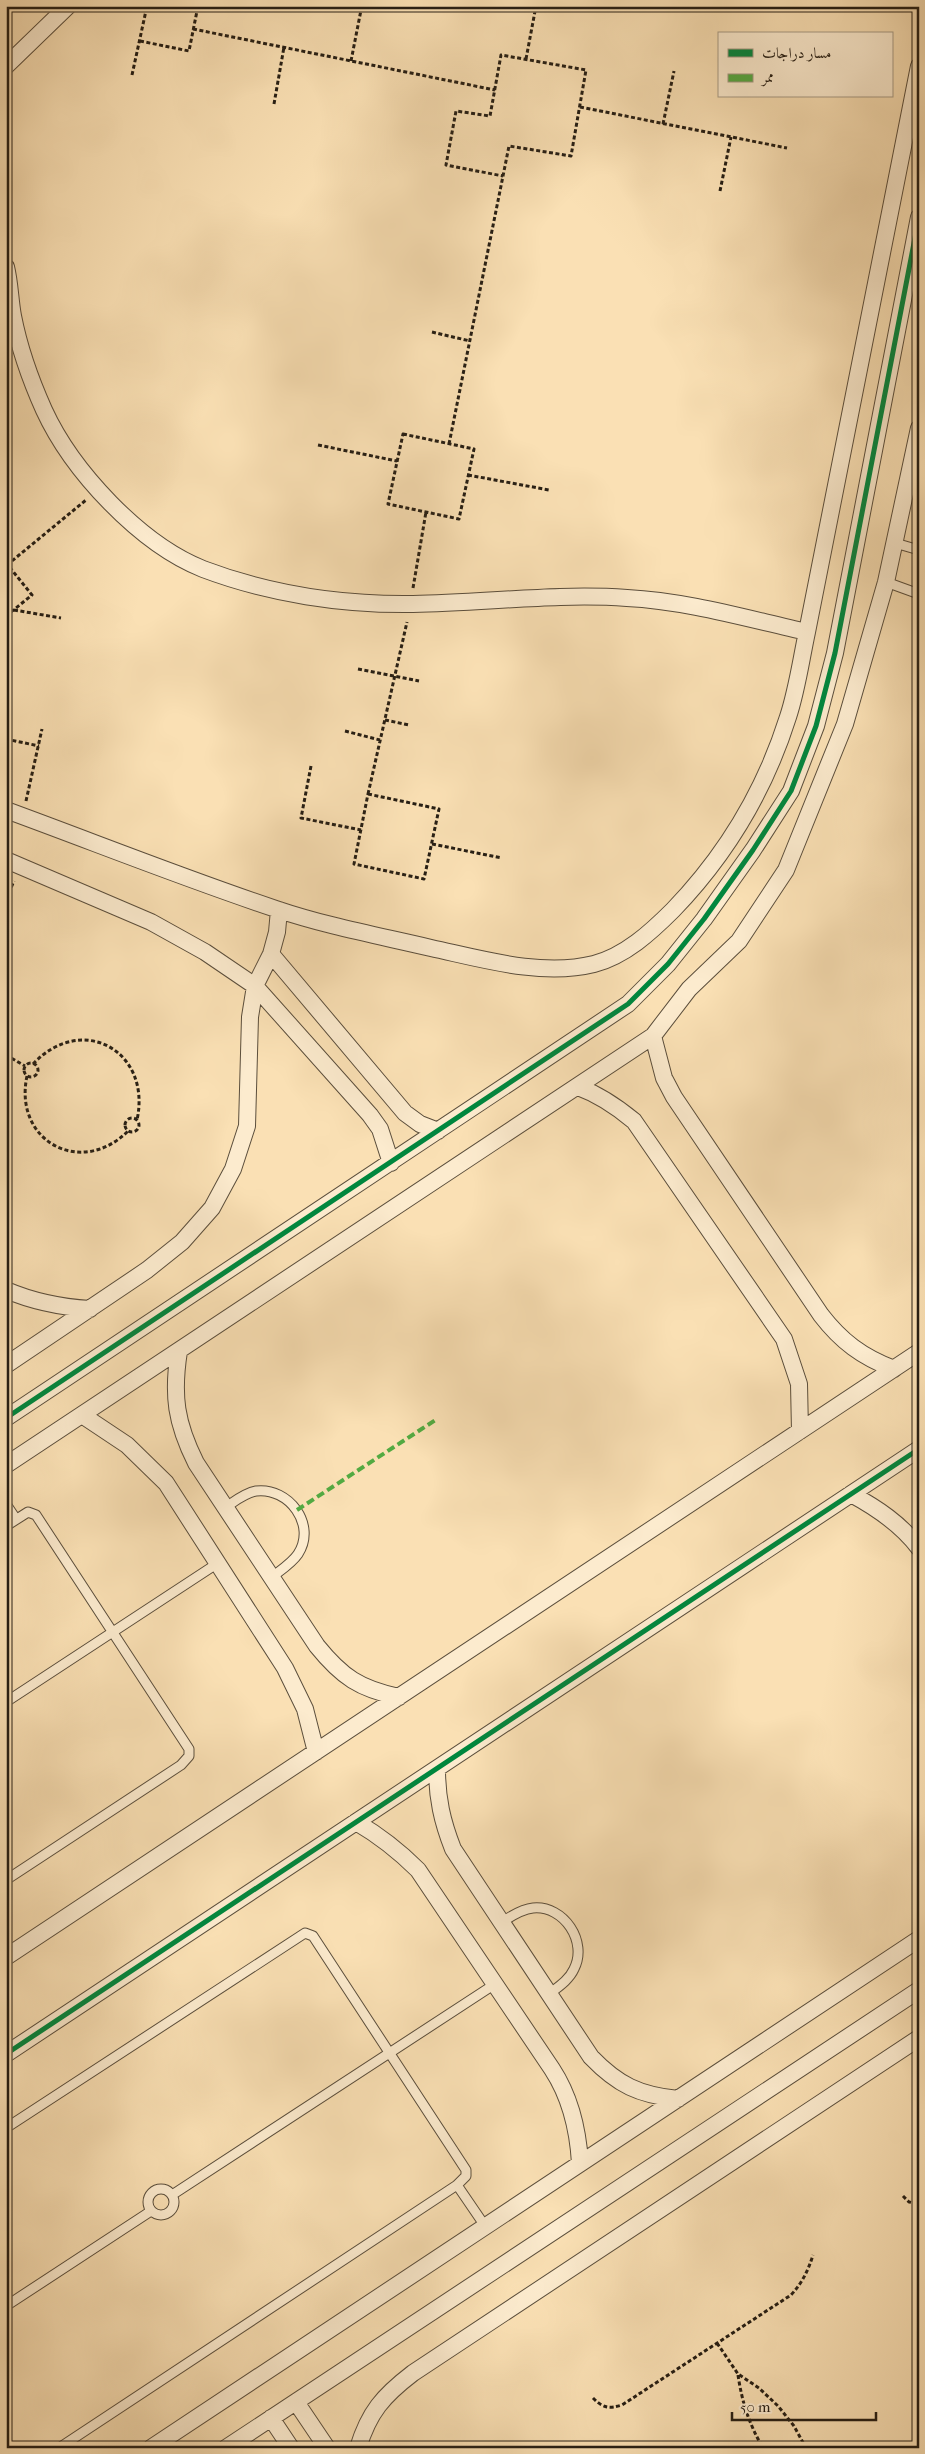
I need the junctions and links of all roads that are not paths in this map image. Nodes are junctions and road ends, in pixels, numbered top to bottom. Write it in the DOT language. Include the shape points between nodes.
graph roads {
  1 [pos="68,6"];
  2 [pos="6,66"];
  3 [pos="919,66"];
  4 [pos="919,217"];
  5 [pos="6,267"];
  6 [pos="911,286"];
  7 [pos="919,428"];
  8 [pos="895,543"];
  9 [pos="919,550"];
  10 [pos="886,582"];
  11 [pos="919,594"];
  12 [pos="807,632"];
  13 [pos="6,810"];
  14 [pos="6,860"];
  15 [pos="278,910"];
  16 [pos="271,954"];
  17 [pos="255,986"];
  18 [pos="653,1036"];
  19 [pos="578,1087"];
  20 [pos="438,1131"];
  21 [pos="391,1163"];
  22 [pos="6,1290"];
  23 [pos="90,1309"];
  24 [pos="179,1351"];
  25 [pos="919,1352"];
  26 [pos="6,1365"];
  27 [pos="894,1368"];
  28 [pos="82,1415"];
  29 [pos="6,1418"];
  30 [pos="800,1431"];
  31 [pos="919,1449"];
  32 [pos="10,1461"];
  33 [pos="851,1494"];
  34 [pos="6,1504"];
  35 [pos="226,1507"];
  36 [pos="16,1519"];
  37 [pos="6,1526"];
  38 [pos="919,1548"];
  39 [pos="218,1563"];
  40 [pos="272,1577"];
  41 [pos="113,1632"];
  42 [pos="400,1697"];
  43 [pos="6,1702"];
  44 [pos="316,1752"];
  45 [pos="437,1769"];
  46 [pos="356,1822"];
  47 [pos="6,1880"];
  48 [pos="502,1922"];
  49 [pos="919,1939"];
  50 [pos="6,1957"];
  51 [pos="495,1984"];
  52 [pos="919,1990"];
  53 [pos="549,1994"];
  54 [pos="919,2038"];
  55 [pos="390,2052"];
  56 [pos="6,2054"];
  57 [pos="678,2099"];
  58 [pos="6,2128"];
  59 [pos="580,2163"];
  60 [pos="457,2185"];
  61 [pos="172,2195"];
  62 [pos="151,2211"];
  63 [pos="485,2226"];
  64 [pos="6,2306"];
  65 [pos="296,2402"];
  66 [pos="271,2418"];
  67 [pos="59,2448"];
  68 [pos="151,2448"];
  69 [pos="226,2448"];
  70 [pos="290,2448"];
  71 [pos="327,2448"];
  72 [pos="358,2448"];
  1 -- 2 [label="street"];
  3 -- 12 [label="street"];
  4 -- 6 [label="street"];
  5 -- 12 [label="street" via="13,316 27,364 44,410 65,450 97,490 126,519 164,547 201,568 249,584 310,596 410,604 529,597 629,598 672,603"];
  6 -- 20 [label="street" via="834,653 816,726 791,791 704,919 668,964 628,1004"];
  7 -- 8 [label="street"];
  8 -- 9 [label="lane"];
  8 -- 10 [label="street"];
  10 -- 11 [label="lane"];
  10 -- 18 [label="street" via="845,724 786,870 739,941 689,989"];
  12 -- 15 [label="street" via="789,715 772,763 750,808 692,890 657,926 628,949 594,964 560,968 521,966 457,954"];
  13 -- 15 [label="street"];
  14 -- 17 [label="street" via="152,922"];
  15 -- 16 [label="street"];
  16 -- 17 [label="street"];
  16 -- 20 [label="street" via="405,1113"];
  17 -- 21 [label="street" via="370,1115 380,1129"];
  17 -- 23 [label="street" via="250,1017 247,1126 233,1169 212,1208 182,1242"];
  18 -- 19 [label="street"];
  18 -- 27 [label="street" via="664,1078 674,1097 821,1315 852,1349 872,1361"];
  19 -- 24 [label="street"];
  19 -- 30 [label="street" via="598,1095 634,1121 784,1339 798,1384"];
  20 -- 21 [label="street"];
  21 -- 29 [label="street"];
  22 -- 23 [label="street" via="32,1301"];
  23 -- 26 [label="street"];
  24 -- 28 [label="street"];
  24 -- 35 [label="street" via="174,1380 176,1409 183,1437 196,1463"];
  25 -- 27 [label="street"];
  27 -- 30 [label="street"];
  28 -- 32 [label="street"];
  28 -- 39 [label="street" via="127,1445 157,1474"];
  30 -- 42 [label="street"];
  31 -- 33 [label="street"];
  33 -- 38 [label="street" via="896,1523"];
  33 -- 45 [label="street"];
  34 -- 36 [label="lane"];
  35 -- 40 [label="street"];
  35 -- 40 [label="lane" via="256,1491 272,1492 297,1510 303,1524 304,1539 298,1554"];
  36 -- 37 [label="lane"];
  36 -- 41 [label="lane" via="28,1512 36,1516"];
  39 -- 41 [label="lane"];
  39 -- 44 [label="street" via="296,1688"];
  40 -- 42 [label="street" via="333,1666 353,1682 376,1692"];
  41 -- 43 [label="lane"];
  41 -- 47 [label="lane" via="187,1744 189,1756 181,1765"];
  42 -- 44 [label="street"];
  44 -- 50 [label="street"];
  45 -- 46 [label="street"];
  45 -- 48 [label="street" via="442,1823 453,1848"];
  46 -- 51 [label="street" via="379,1835 418,1870"];
  46 -- 56 [label="street"];
  48 -- 53 [label="street"];
  48 -- 53 [label="lane" via="533,1908 551,1910 566,1920 575,1935 579,1953 574,1969"];
  49 -- 57 [label="street"];
  51 -- 55 [label="lane"];
  51 -- 59 [label="street" via="568,2098 578,2134"];
  52 -- 65 [label="street"];
  53 -- 57 [label="street" via="591,2057 608,2075 653,2096"];
  54 -- 72 [label="street" via="413,2373 377,2406 365,2426"];
  55 -- 58 [label="lane" via="313,1936 305,1933"];
  55 -- 60 [label="lane" via="464,2164 466,2176"];
  55 -- 61 [label="lane"];
  57 -- 59 [label="street"];
  59 -- 63 [label="street"];
  60 -- 63 [label="lane"];
  60 -- 67 [label="lane"];
  61 -- 62 [label="lane" via="175,2202 169,2214 162,2216"];
  61 -- 62 [label="lane" via="167,2190 153,2191 148,2204"];
  62 -- 64 [label="lane"];
  63 -- 68 [label="street"];
  65 -- 66 [label="street"];
  65 -- 71 [label="street"];
  66 -- 69 [label="street"];
  66 -- 70 [label="street"];
}
